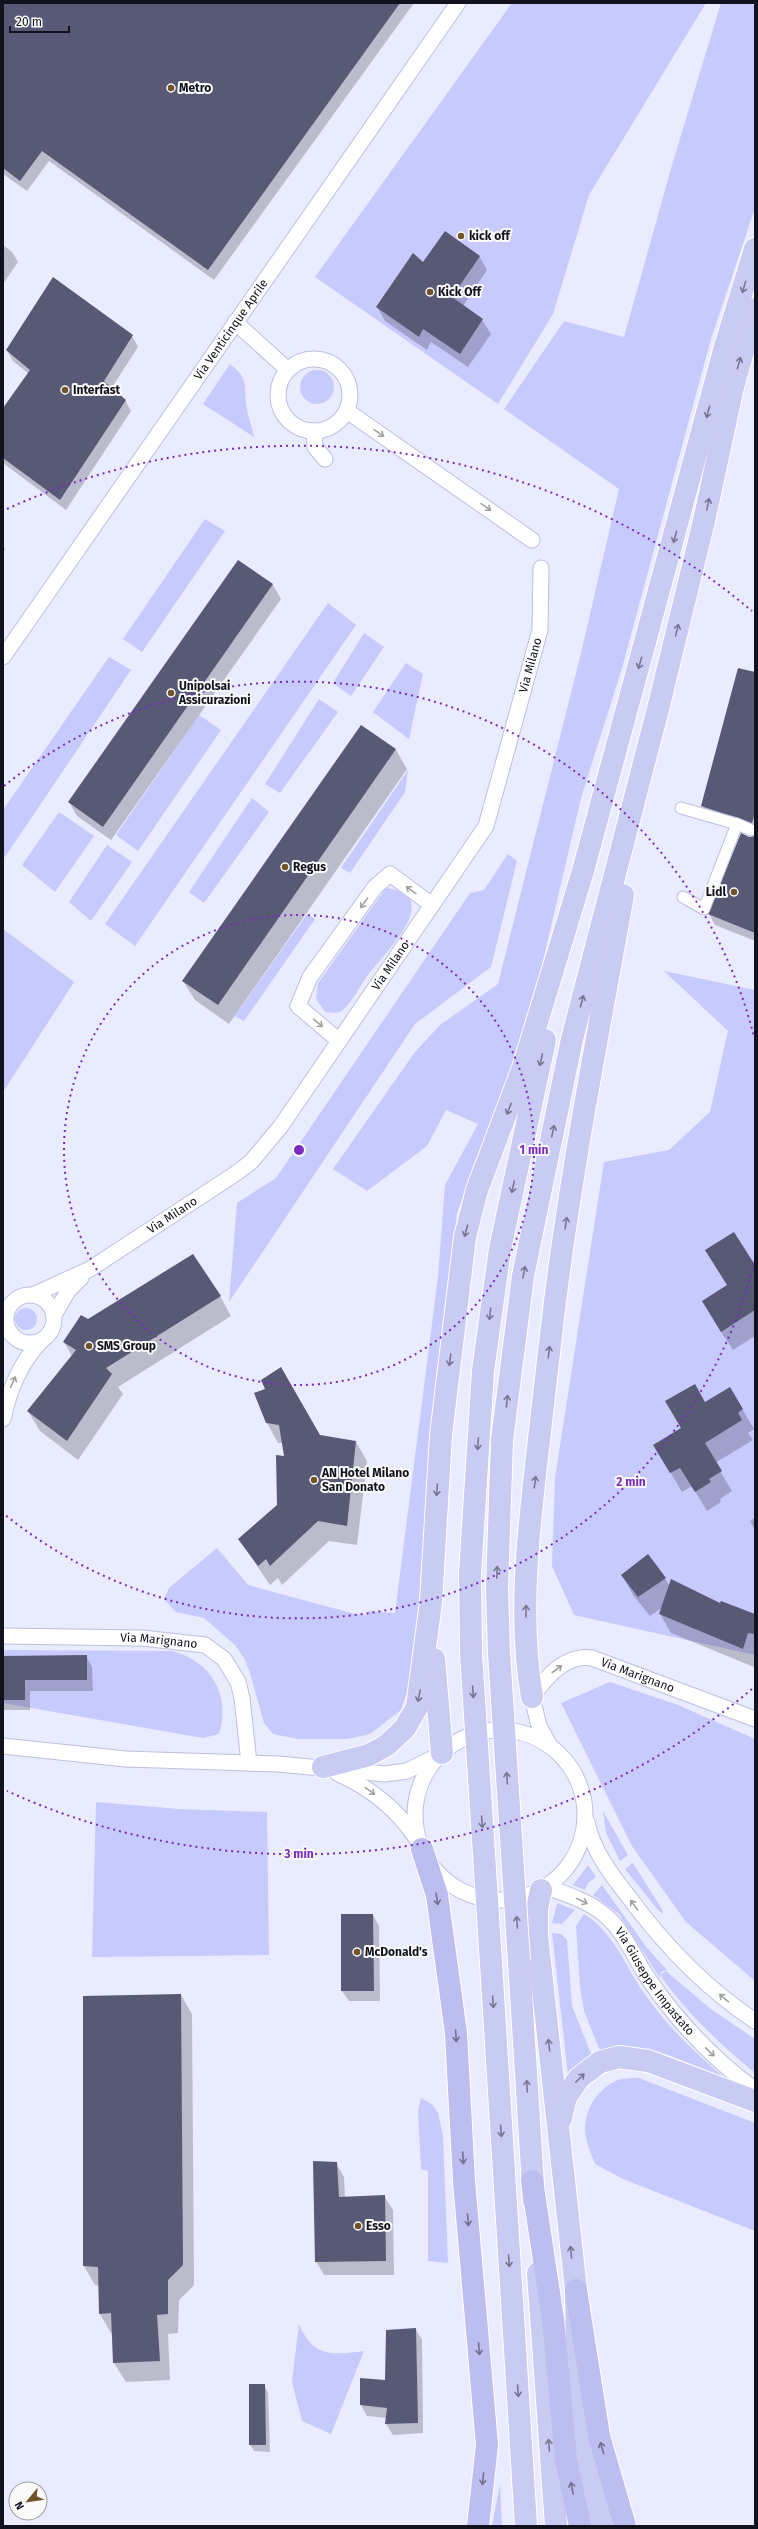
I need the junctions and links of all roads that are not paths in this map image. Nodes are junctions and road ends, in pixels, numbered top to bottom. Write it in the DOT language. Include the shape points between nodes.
graph roads {
  1 [pos="458,3"];
  2 [pos="755,249"];
  3 [pos="755,309"];
  4 [pos="235,322"];
  5 [pos="288,370"];
  6 [pos="347,411"];
  7 [pos="314,431"];
  8 [pos="325,459"];
  9 [pos="532,540"];
  10 [pos="541,568"];
  11 [pos="3,657"];
  12 [pos="658,709"];
  13 [pos="681,808"];
  14 [pos="737,824"];
  15 [pos="752,830"];
  16 [pos="583,871"];
  17 [pos="683,897"];
  18 [pos="432,905"];
  19 [pos="338,1040"];
  20 [pos="90,1269"];
  21 [pos="33,1295"];
  22 [pos="54,1315"];
  23 [pos="7,1326"];
  24 [pos="42,1340"];
  25 [pos="3,1341"];
  26 [pos="3,1419"];
  27 [pos="431,1602"];
  28 [pos="3,1636"];
  29 [pos="532,1697"];
  30 [pos="755,1719"];
  31 [pos="3,1746"];
  32 [pos="550,1747"];
  33 [pos="442,1753"];
  34 [pos="249,1763"];
  35 [pos="323,1767"];
  36 [pos="585,1813"];
  37 [pos="422,1849"];
  38 [pos="543,1889"];
  39 [pos="755,2021"];
  40 [pos="755,2090"];
  41 [pos="755,2101"];
  42 [pos="559,2139"];
  43 [pos="532,2181"];
  44 [pos="576,2290"];
  45 [pos="478,2526"];
  46 [pos="526,2526"];
  47 [pos="556,2526"];
  48 [pos="580,2526"];
  49 [pos="602,2526"];
  50 [pos="625,2526"];
  1 -- 4 [label="street, Via Venticinque Aprile"];
  2 -- 16 [label="highway, one-way" via="724,350"];
  12 -- 3 [label="highway, one-way" via="704,521 732,387"];
  4 -- 5 [label="street"];
  4 -- 11 [label="street, Via Venticinque Aprile"];
  5 -- 6 [label="street" via="298,363 314,359 325,360 336,366 349,384 350,398"];
  5 -- 7 [label="street" via="281,380 278,395 281,408 295,425"];
  6 -- 7 [label="street" via="338,422 328,428"];
  6 -- 9 [label="street, one-way"];
  7 -- 8 [label="street" via="315,447"];
  10 -- 18 [label="street, Via Milano" via="540,630 486,826"];
  29 -- 12 [label="highway, one-way" via="526,1616 529,1546 559,1266 584,1110"];
  43 -- 12 [label="highway, one-way, bridge" via="499,1653 497,1588 502,1440 523,1276 572,1039"];
  13 -- 14 [label="street"];
  14 -- 15 [label="street"];
  14 -- 17 [label="street" via="704,909"];
  16 -- 27 [label="highway, one-way" via="523,1068 478,1190 465,1237 441,1435"];
  16 -- 46 [label="highway, one-way, bridge" via="500,1249 483,1371 470,1574 471,1653"];
  18 -- 19 [label="street, Via Milano"];
  18 -- 19 [label="street, one-way" via="390,874 375,887 310,977 298,1006"];
  19 -- 20 [label="street, Via Milano" via="281,1126 251,1162"];
  20 -- 21 [label="street"];
  20 -- 22 [label="street" via="68,1291"];
  21 -- 22 [label="street" via="46,1301"];
  21 -- 23 [label="street" via="22,1297 11,1305"];
  22 -- 24 [label="street" via="51,1331"];
  23 -- 24 [label="street" via="15,1337 23,1342"];
  23 -- 25 [label="street"];
  26 -- 24 [label="street, one-way" via="9,1392 19,1370"];
  27 -- 33 [label="highway"];
  27 -- 35 [label="highway, one-way" via="417,1707 405,1728 387,1745 368,1755"];
  28 -- 34 [label="street, Via Marignano" via="142,1638 205,1645 224,1658 238,1682"];
  29 -- 30 [label="street, Via Marignano, one-way" via="546,1678 559,1667 580,1658 592,1658"];
  29 -- 32 [label="street" via="539,1726"];
  31 -- 34 [label="street" via="148,1760"];
  32 -- 33 [label="street" via="529,1735 497,1730 466,1737"];
  32 -- 36 [label="street" via="564,1759 577,1779"];
  33 -- 35 [label="street" via="415,1768 394,1774"];
  33 -- 37 [label="street" via="426,1772 417,1796 415,1824"];
  34 -- 35 [label="street"];
  35 -- 37 [label="street, one-way" via="360,1784 374,1794 402,1820"];
  36 -- 38 [label="street" via="583,1834 576,1853 561,1875"];
  39 -- 36 [label="street, one-way" via="690,1970 653,1929 598,1854"];
  37 -- 38 [label="street" via="444,1879 458,1890 475,1897 510,1900"];
  37 -- 45 [label="highway, one-way" via="437,1895 456,2033 464,2181 486,2445"];
  38 -- 40 [label="street, Via Giuseppe Impastato, one-way" via="584,1902 609,1918 646,1976 673,2011 706,2048"];
  42 -- 38 [label="highway, one-way" via="537,1935 537,1909"];
  42 -- 41 [label="highway, one-way" via="563,2104 573,2084 589,2069 614,2058 640,2058"];
  44 -- 42 [label="highway, one-way"];
  47 -- 43 [label="highway, one-way"];
  48 -- 43 [label="highway, one-way" via="566,2459 553,2319"];
  44 -- 49 [label="highway" via="576,2369 587,2454"];
  50 -- 44 [label="highway, one-way" via="599,2436"];
}
